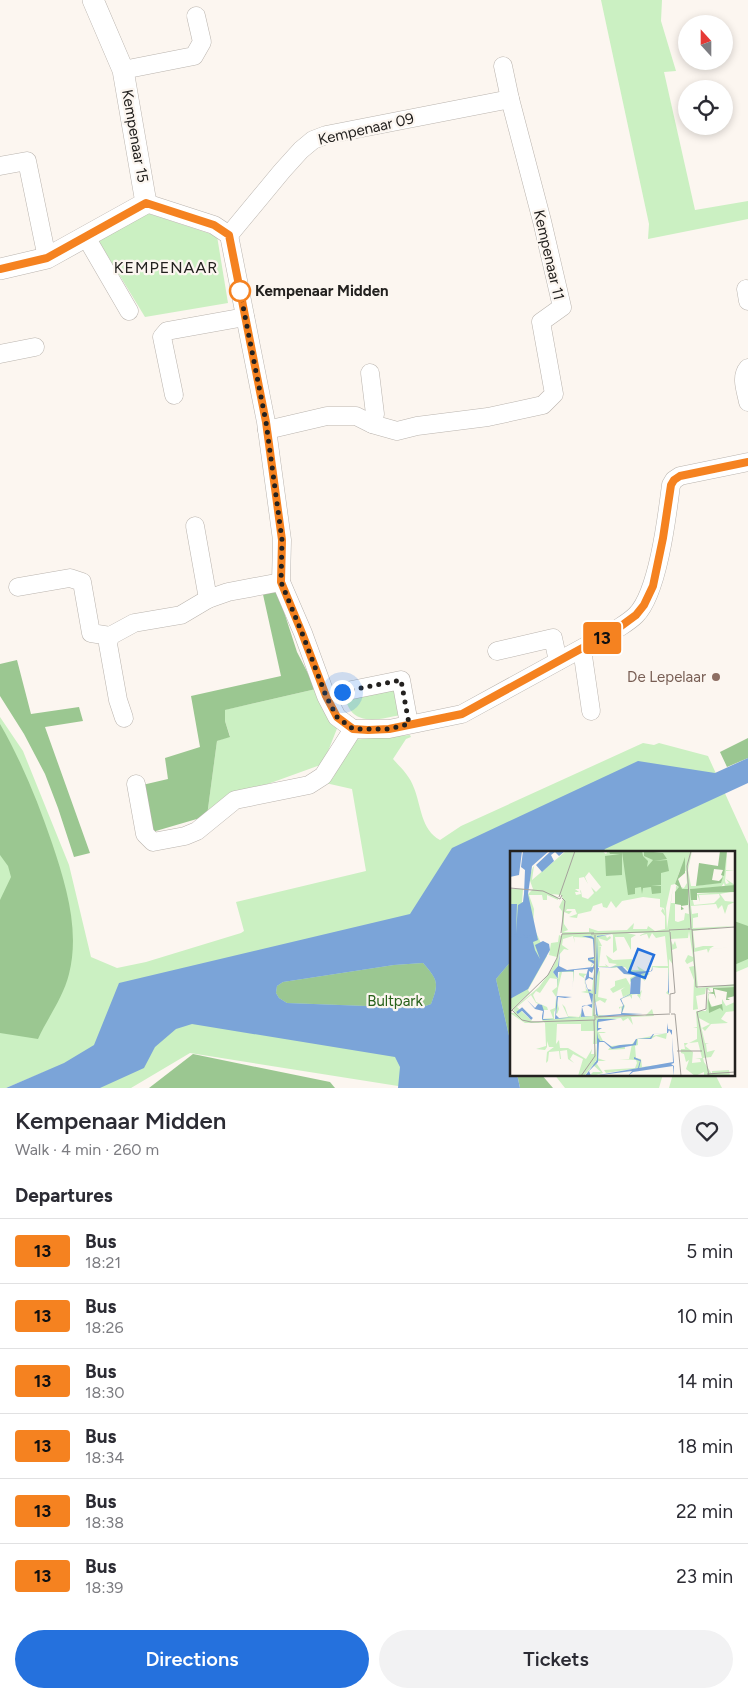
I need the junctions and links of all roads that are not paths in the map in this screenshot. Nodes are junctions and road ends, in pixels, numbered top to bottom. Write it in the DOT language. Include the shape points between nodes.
graph roads {
  1 [pos="93,0"];
  2 [pos="196,16"];
  3 [pos="503,66"];
  4 [pos="123,70"];
  5 [pos="510,99"];
  6 [pos="0,166"];
  7 [pos="146,203"];
  8 [pos="229,235"];
  9 [pos="86,237"];
  10 [pos="47,258"];
  11 [pos="0,269"];
  12 [pos="129,311"];
  13 [pos="245,318"];
  14 [pos="35,347"];
  15 [pos="0,354"];
  16 [pos="748,368"];
  17 [pos="370,374"];
  18 [pos="174,395"];
  19 [pos="748,402"];
  20 [pos="372,424"];
  21 [pos="267,430"];
  22 [pos="748,462"];
  23 [pos="195,526"];
  24 [pos="281,582"];
  25 [pos="18,587"];
  26 [pos="208,599"];
  27 [pos="110,636"];
  28 [pos="582,649"];
  29 [pos="498,651"];
  30 [pos="558,662"];
  31 [pos="342,692"];
  32 [pos="591,711"];
  33 [pos="124,718"];
  34 [pos="409,724"];
  35 [pos="353,729"];
  36 [pos="136,784"];
  1 -- 4 [label="street, Kempenaar 15"];
  2 -- 4 [label="street, Kempenaar 15" via="202,42 194,56"];
  3 -- 5 [label="street"];
  4 -- 7 [label="street, Kempenaar 15"];
  5 -- 8 [label="street, Kempenaar 09" via="313,140 282,171"];
  5 -- 20 [label="street, Kempenaar 11" via="562,307 541,322 554,394 543,405 488,416 397,431"];
  6 -- 10 [label="street" via="27,161"];
  7 -- 8 [label="street" via="214,225"];
  7 -- 9 [label="street"];
  8 -- 13 [label="street"];
  9 -- 10 [label="street"];
  9 -- 12 [label="street"];
  10 -- 11 [label="street"];
  13 -- 18 [label="street" via="167,331 162,337"];
  13 -- 21 [label="street"];
  14 -- 15 [label="street"];
  16 -- 19 [label="street" via="744,380"];
  17 -- 20 [label="street" via="376,414"];
  20 -- 21 [label="street, Kempenaar 11" via="356,416 327,416"];
  21 -- 24 [label="street" via="282,540"];
  22 -- 28 [label="street" via="674,480 653,586 644,605 617,629"];
  23 -- 26 [label="street"];
  24 -- 26 [label="street"];
  24 -- 35 [label="street" via="326,696 337,717"];
  25 -- 27 [label="street" via="70,578 82,582 91,633"];
  26 -- 27 [label="street" via="181,615 134,623"];
  27 -- 33 [label="street" via="108,644"];
  28 -- 30 [label="street"];
  28 -- 32 [label="street"];
  29 -- 30 [label="street" via="553,638"];
  30 -- 34 [label="street" via="462,714"];
  31 -- 34 [label="street" via="401,680"];
  34 -- 35 [label="street" via="389,729"];
  35 -- 36 [label="street" via="324,776 309,786 235,800 186,836 153,842 145,834"];
}
